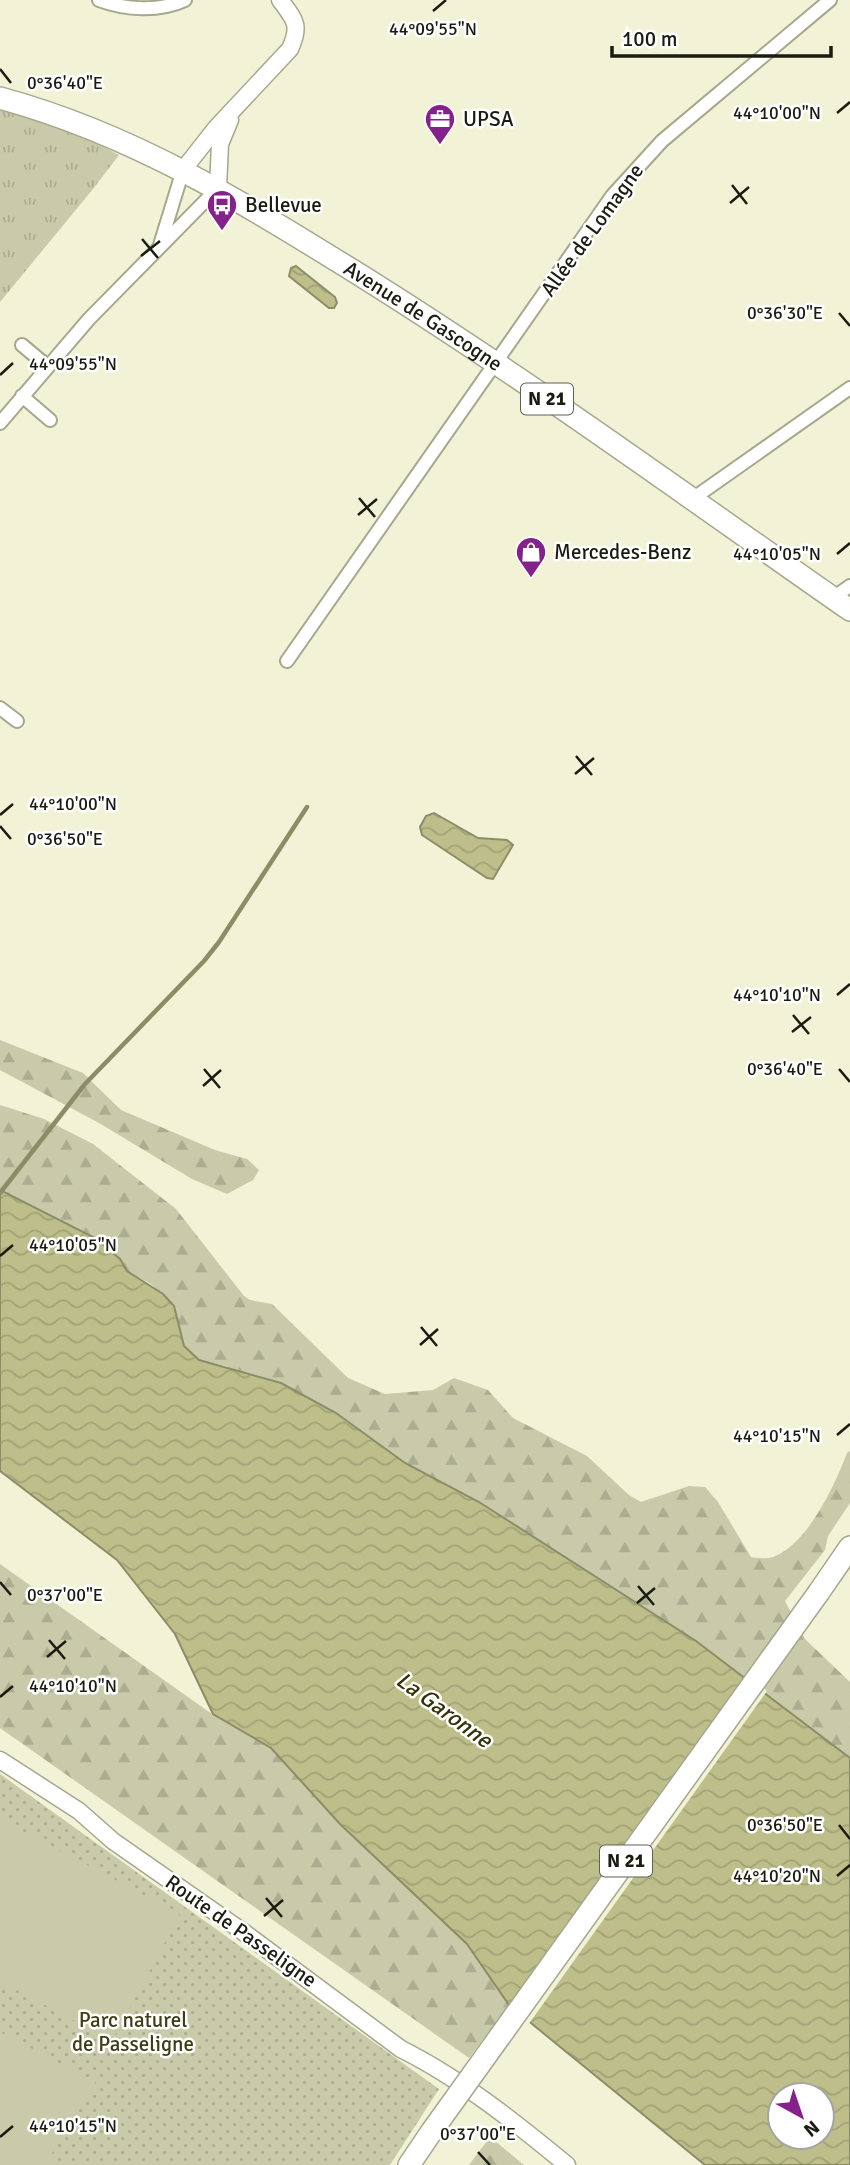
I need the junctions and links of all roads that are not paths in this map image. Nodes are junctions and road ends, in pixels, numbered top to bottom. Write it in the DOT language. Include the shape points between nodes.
graph roads {
  1 [pos="99,0"];
  2 [pos="185,0"];
  3 [pos="280,0"];
  4 [pos="830,0"];
  5 [pos="0,97"];
  6 [pos="240,103"];
  7 [pos="183,170"];
  8 [pos="218,188"];
  9 [pos="159,248"];
  10 [pos="22,345"];
  11 [pos="496,364"];
  12 [pos="47,366"];
  13 [pos="850,388"];
  14 [pos="22,396"];
  15 [pos="50,420"];
  16 [pos="0,423"];
  17 [pos="691,500"];
  18 [pos="844,598"];
  19 [pos="287,661"];
  20 [pos="0,708"];
  21 [pos="17,721"];
  22 [pos="850,1547"];
  23 [pos="850,1562"];
  24 [pos="823,1594"];
  25 [pos="0,1760"];
  26 [pos="436,2133"];
  27 [pos="409,2165"];
  28 [pos="420,2165"];
  29 [pos="567,2165"];
  1 -- 2 [label="street" via="141,8"];
  3 -- 6 [label="street" via="295,21 296,35 290,49"];
  4 -- 11 [label="street, Allée de Lomagne" via="642,160"];
  5 -- 7 [label="main road, Avenue de Gascogne / N 21" via="81,122"];
  6 -- 7 [label="street"];
  6 -- 8 [label="street" via="220,144"];
  7 -- 8 [label="main road, Avenue de Gascogne / N 21"];
  7 -- 9 [label="street"];
  8 -- 9 [label="street"];
  8 -- 11 [label="main road, Avenue de Gascogne / N 21"];
  9 -- 12 [label="street"];
  10 -- 12 [label="street"];
  11 -- 17 [label="main road, Avenue de Gascogne / N 21"];
  11 -- 19 [label="street, Allée de Lomagne"];
  12 -- 14 [label="street"];
  13 -- 17 [label="street"];
  14 -- 15 [label="street"];
  14 -- 16 [label="street"];
  17 -- 18 [label="main road, Avenue de Gascogne / N 21"];
  20 -- 21 [label="street"];
  22 -- 24 [label="main road, N 21"];
  23 -- 24 [label="main road, N 21"];
  24 -- 26 [label="main road, N 21, bridge"];
  25 -- 29 [label="street, Route de Passeligne" via="79,1811 113,1841"];
  26 -- 27 [label="main road, N 21"];
  26 -- 28 [label="main road, N 21"];
}
